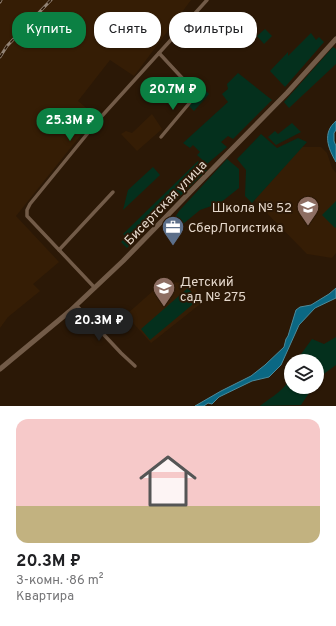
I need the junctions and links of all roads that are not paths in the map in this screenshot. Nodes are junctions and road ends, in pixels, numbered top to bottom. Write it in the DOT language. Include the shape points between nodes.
graph roads {
  1 [pos="207,0"];
  2 [pos="336,39"];
  3 [pos="159,53"];
  4 [pos="161,137"];
  5 [pos="113,192"];
  6 [pos="60,250"];
  7 [pos="95,288"];
  8 [pos="76,305"];
  9 [pos="135,366"];
  10 [pos="0,369"];
  1 -- 3 [label="street"];
  2 -- 7 [label="main road, Бисертская улица" via="287,93"];
  3 -- 4 [label="street" via="197,94"];
  3 -- 6 [label="street" via="101,117 30,204 27,216"];
  5 -- 6 [label="street"];
  6 -- 7 [label="street"];
  7 -- 8 [label="main road, Бисертская улица"];
  8 -- 9 [label="street"];
  8 -- 10 [label="main road, Бисертская улица"];
}
